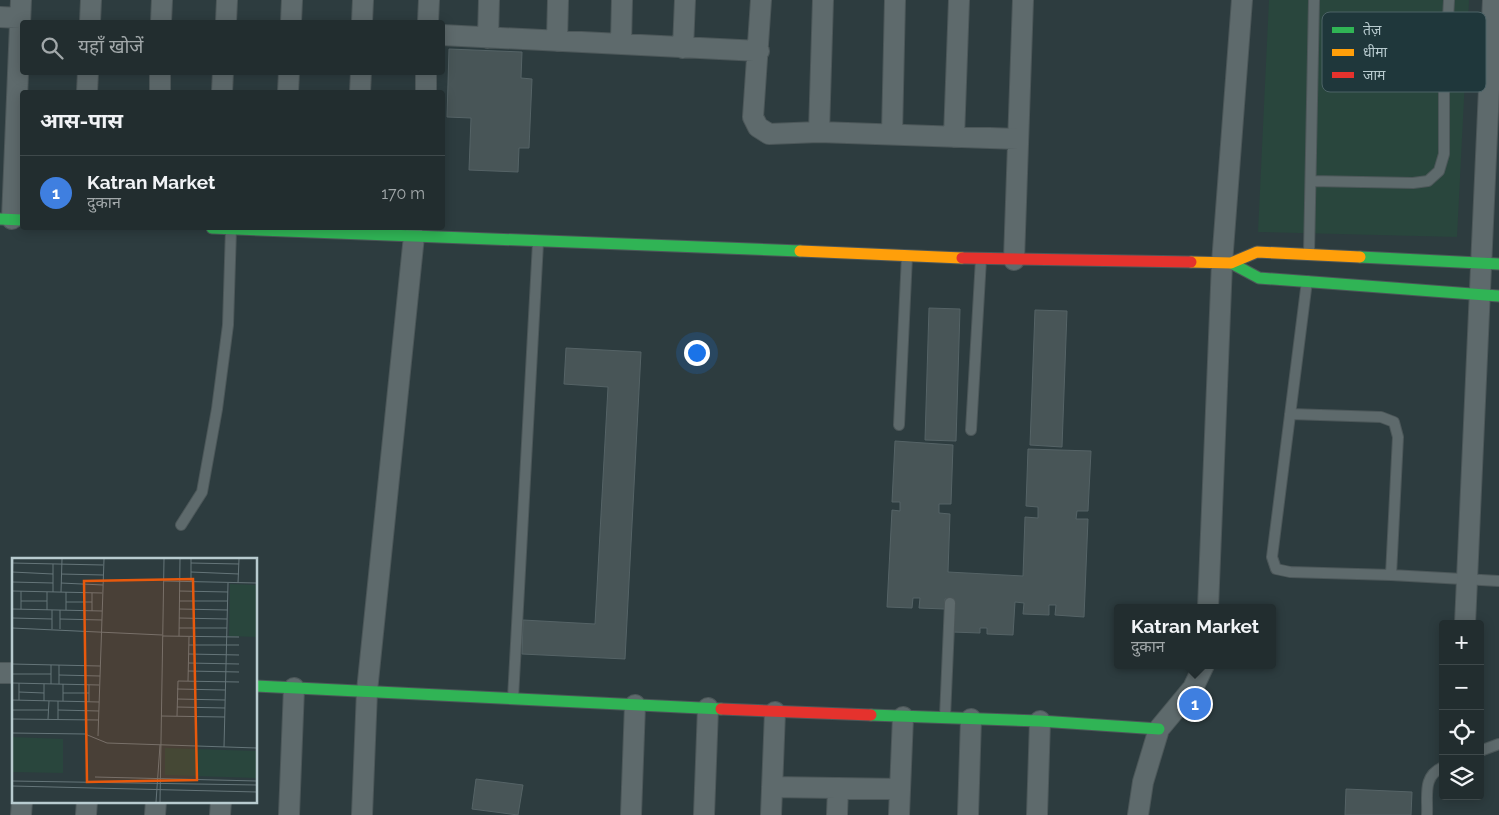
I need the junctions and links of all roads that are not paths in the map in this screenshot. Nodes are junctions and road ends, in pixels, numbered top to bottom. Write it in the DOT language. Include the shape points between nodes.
graph roads {
  1 [pos="91,0"];
  2 [pos="162,0"];
  3 [pos="226,0"];
  4 [pos="292,0"];
  5 [pos="363,0"];
  6 [pos="429,0"];
  7 [pos="489,0"];
  8 [pos="558,0"];
  9 [pos="622,0"];
  10 [pos="685,0"];
  11 [pos="761,0"];
  12 [pos="823,0"];
  13 [pos="895,0"];
  14 [pos="959,0"];
  15 [pos="1023,0"];
  16 [pos="1242,0"];
  17 [pos="1314,0"];
  18 [pos="1493,0"];
  19 [pos="20,9"];
  20 [pos="0,17"];
  21 [pos="90,20"];
  22 [pos="161,20"];
  23 [pos="226,20"];
  24 [pos="291,20"];
  25 [pos="362,20"];
  26 [pos="428,20"];
  27 [pos="445,35"];
  28 [pos="488,38"];
  29 [pos="557,41"];
  30 [pos="621,44"];
  31 [pos="683,48"];
  32 [pos="759,51"];
  33 [pos="88,75"];
  34 [pos="160,75"];
  35 [pos="223,75"];
  36 [pos="289,75"];
  37 [pos="361,75"];
  38 [pos="426,75"];
  39 [pos="87,90"];
  40 [pos="160,90"];
  41 [pos="222,90"];
  42 [pos="288,90"];
  43 [pos="360,90"];
  44 [pos="426,90"];
  45 [pos="1444,92"];
  46 [pos="13,100"];
  47 [pos="819,132"];
  48 [pos="892,134"];
  49 [pos="954,137"];
  50 [pos="1018,139"];
  51 [pos="1311,181"];
  52 [pos="12,219"];
  53 [pos="231,230"];
  54 [pos="306,230"];
  55 [pos="419,233"];
  56 [pos="538,241"];
  57 [pos="907,256"];
  58 [pos="981,259"];
  59 [pos="1014,260"];
  60 [pos="1226,263"];
  61 [pos="1489,264"];
  62 [pos="1308,268"];
  63 [pos="1489,296"];
  64 [pos="1290,414"];
  65 [pos="900,425"];
  66 [pos="972,430"];
  67 [pos="181,525"];
  68 [pos="1390,575"];
  69 [pos="1466,579"];
  70 [pos="1499,581"];
  71 [pos="950,603"];
  72 [pos="1208,604"];
  73 [pos="1465,620"];
  74 [pos="1202,669"];
  75 [pos="258,686"];
  76 [pos="294,688"];
  77 [pos="367,691"];
  78 [pos="513,698"];
  79 [pos="635,705"];
  80 [pos="708,708"];
  81 [pos="775,712"];
  82 [pos="903,717"];
  83 [pos="945,718"];
  84 [pos="971,719"];
  85 [pos="1040,721"];
  86 [pos="1159,730"];
  87 [pos="1499,744"];
  88 [pos="1484,750"];
  89 [pos="1439,769"];
  90 [pos="772,787"];
  91 [pos="838,788"];
  92 [pos="900,789"];
  93 [pos="22,802"];
  94 [pos="87,802"];
  95 [pos="156,802"];
  96 [pos="221,802"];
  97 [pos="21,815"];
  98 [pos="86,815"];
  99 [pos="155,815"];
  100 [pos="220,815"];
  101 [pos="289,815"];
  102 [pos="362,815"];
  103 [pos="631,815"];
  104 [pos="704,815"];
  105 [pos="771,815"];
  106 [pos="838,815"];
  107 [pos="899,815"];
  108 [pos="968,815"];
  109 [pos="1037,815"];
  110 [pos="1138,815"];
  111 [pos="1427,815"];
  1 -- 21 [label="street"];
  2 -- 22 [label="street"];
  3 -- 23 [label="street"];
  4 -- 24 [label="street"];
  5 -- 25 [label="street"];
  6 -- 26 [label="street"];
  7 -- 28 [label="street"];
  8 -- 29 [label="street"];
  9 -- 30 [label="street"];
  10 -- 31 [label="street"];
  11 -- 32 [label="street"];
  12 -- 47 [label="street"];
  13 -- 48 [label="street"];
  14 -- 49 [label="street"];
  15 -- 50 [label="street"];
  16 -- 60 [label="street"];
  17 -- 51 [label="lane"];
  18 -- 61 [label="street"];
  19 -- 20 [label="street"];
  19 -- 46 [label="street"];
  27 -- 28 [label="street"];
  28 -- 29 [label="street"];
  29 -- 30 [label="street"];
  30 -- 31 [label="street"];
  31 -- 32 [label="street"];
  32 -- 47 [label="street" via="753,117 758,128 769,134"];
  33 -- 39 [label="street"];
  34 -- 40 [label="street"];
  35 -- 41 [label="street"];
  36 -- 42 [label="street"];
  37 -- 43 [label="street"];
  38 -- 44 [label="street"];
  45 -- 51 [label="lane" via="1444,154 1439,171 1428,181"];
  46 -- 52 [label="street"];
  47 -- 48 [label="street"];
  48 -- 49 [label="street"];
  49 -- 50 [label="street"];
  50 -- 59 [label="street"];
  51 -- 62 [label="lane"];
  53 -- 67 [label="lane" via="228,325 217,410 202,492"];
  54 -- 55 [label="street"];
  55 -- 56 [label="street"];
  55 -- 77 [label="street"];
  56 -- 57 [label="street"];
  56 -- 78 [label="lane"];
  57 -- 58 [label="street"];
  57 -- 65 [label="lane"];
  58 -- 59 [label="street"];
  58 -- 66 [label="lane"];
  59 -- 60 [label="street"];
  60 -- 62 [label="street" via="1259,278"];
  60 -- 62 [label="street" via="1257,252"];
  60 -- 72 [label="street"];
  61 -- 62 [label="street"];
  61 -- 63 [label="street"];
  62 -- 63 [label="street"];
  62 -- 64 [label="lane"];
  63 -- 69 [label="street"];
  64 -- 68 [label="lane" via="1381,417 1394,422 1398,437"];
  64 -- 68 [label="lane" via="1272,558 1276,569"];
  68 -- 69 [label="lane"];
  69 -- 70 [label="lane"];
  69 -- 73 [label="street"];
  71 -- 83 [label="lane"];
  74 -- 86 [label="street" via="1193,688"];
  75 -- 76 [label="street"];
  76 -- 77 [label="street"];
  76 -- 101 [label="street"];
  77 -- 78 [label="street"];
  77 -- 102 [label="street"];
  78 -- 79 [label="street"];
  79 -- 80 [label="street"];
  79 -- 103 [label="street"];
  80 -- 81 [label="street"];
  80 -- 104 [label="street"];
  81 -- 82 [label="street"];
  81 -- 90 [label="street"];
  82 -- 83 [label="street"];
  82 -- 92 [label="street"];
  83 -- 84 [label="street"];
  84 -- 85 [label="street"];
  84 -- 108 [label="street"];
  85 -- 86 [label="street"];
  85 -- 109 [label="street"];
  86 -- 110 [label="street" via="1143,782"];
  87 -- 88 [label="lane"];
  89 -- 111 [label="lane" via="1429,779"];
  90 -- 91 [label="street"];
  90 -- 105 [label="street"];
  91 -- 92 [label="street"];
  91 -- 106 [label="street"];
  92 -- 107 [label="street"];
  93 -- 97 [label="street"];
  94 -- 98 [label="street"];
  95 -- 99 [label="street"];
  96 -- 100 [label="street"];
}
